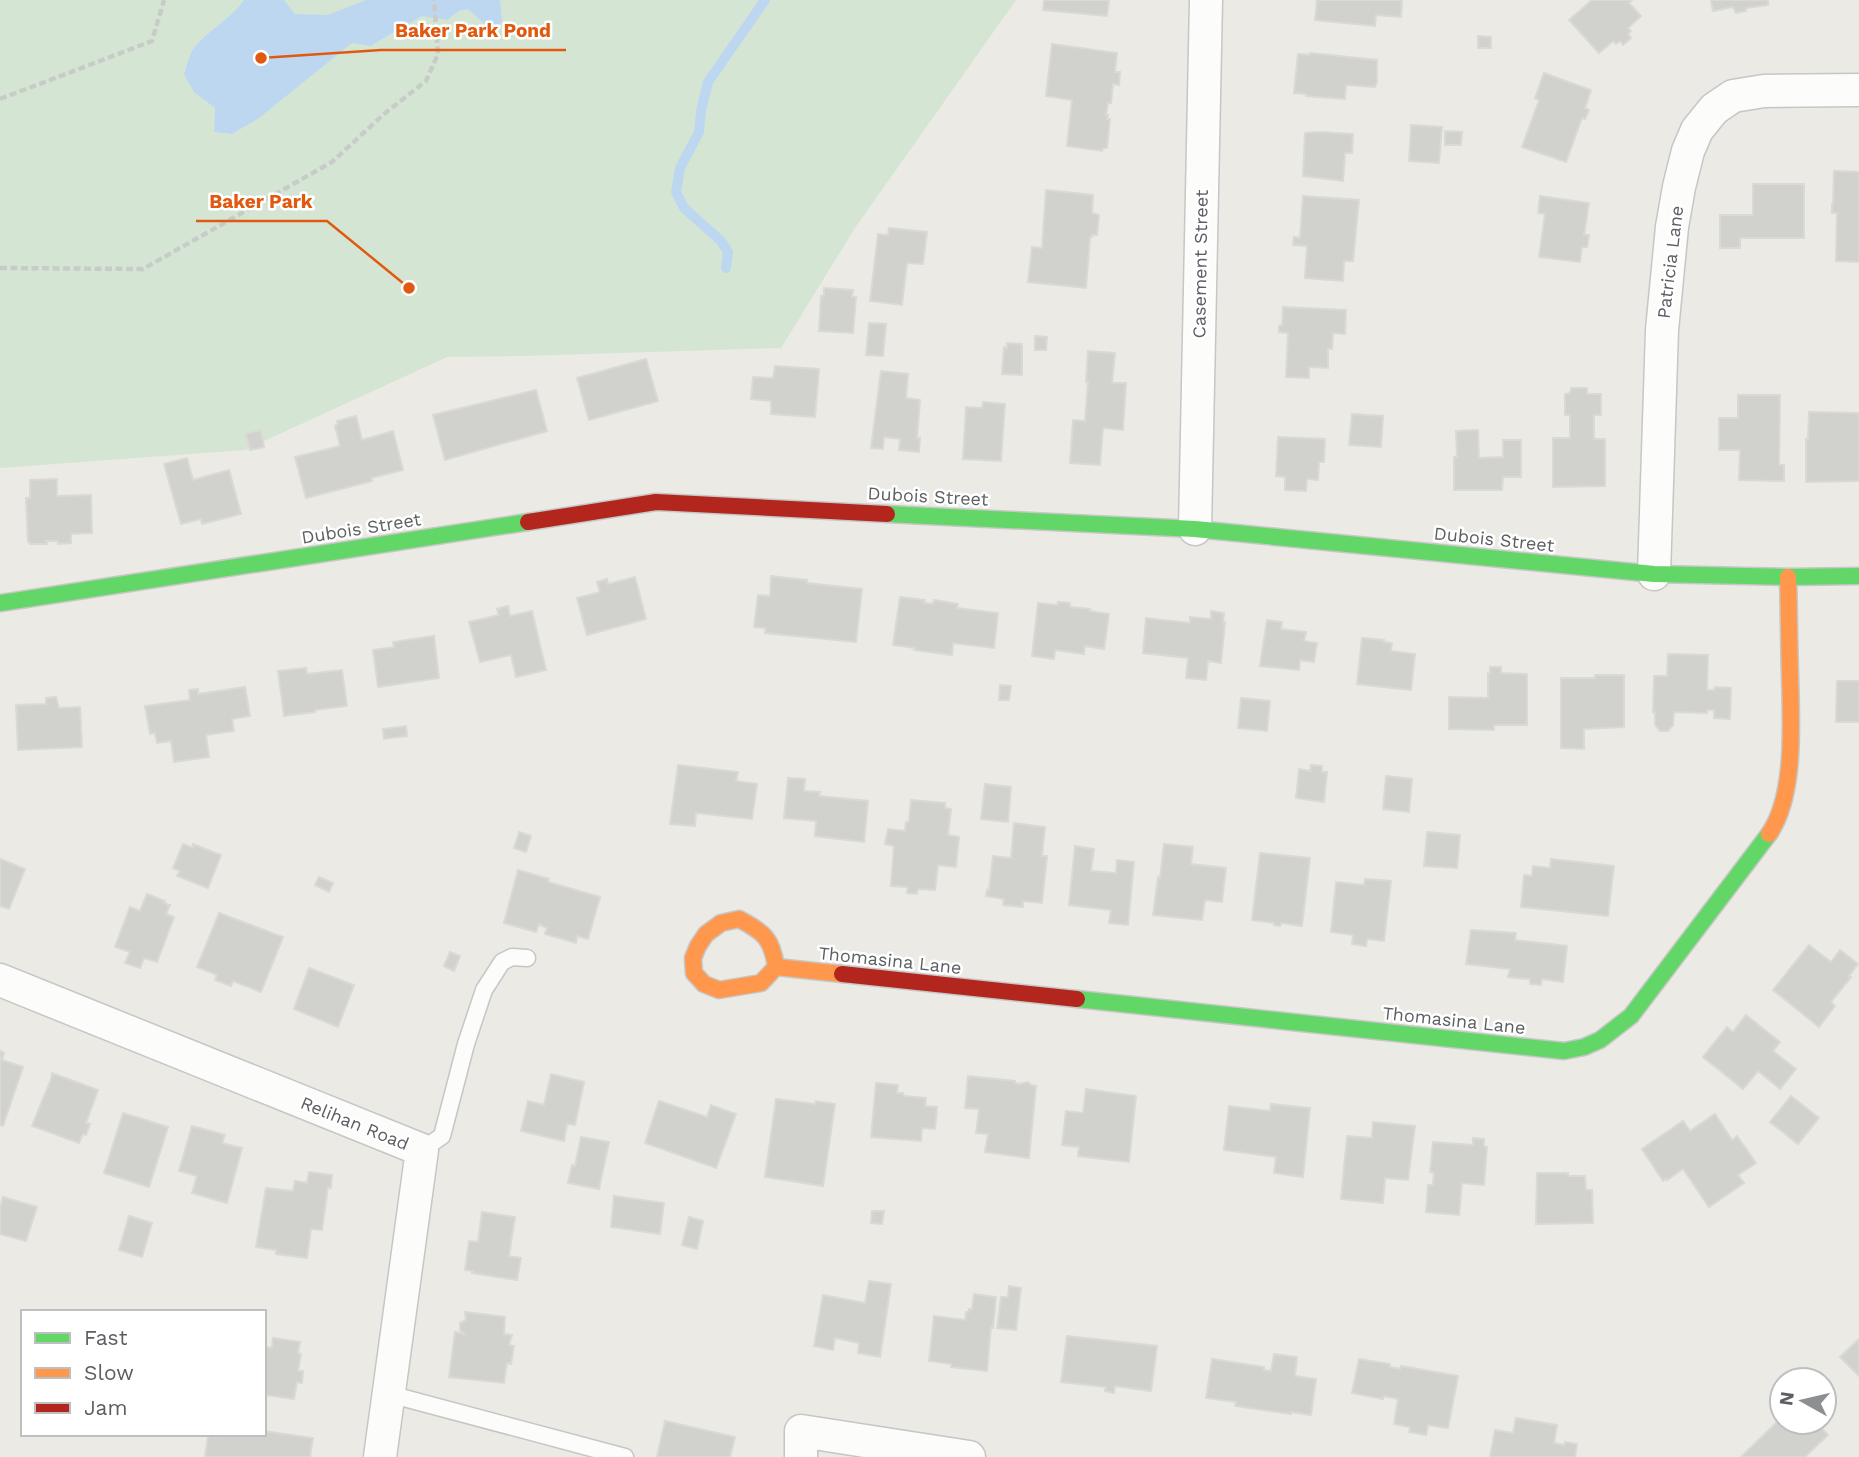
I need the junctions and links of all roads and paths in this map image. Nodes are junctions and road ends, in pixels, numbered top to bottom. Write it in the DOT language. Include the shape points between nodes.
graph roads {
  1 [pos="164,0"];
  2 [pos="434,0"];
  3 [pos="1206,0"];
  4 [pos="1859,90"];
  5 [pos="0,99"];
  6 [pos="0,268"];
  7 [pos="1195,529"];
  8 [pos="1654,574"];
  9 [pos="1859,576"];
  10 [pos="1788,577"];
  11 [pos="0,603"];
  12 [pos="527,958"];
  13 [pos="776,967"];
  14 [pos="0,980"];
  15 [pos="422,1150"];
  16 [pos="389,1394"];
  17 [pos="380,1457"];
  18 [pos="625,1457"];
  19 [pos="801,1457"];
  20 [pos="969,1457"];
  1 -- 5 [label="path" via="152,41"];
  2 -- 6 [label="path" via="438,54 426,81 331,162 142,268"];
  3 -- 7 [label="street, Casement Street"];
  4 -- 8 [label="street, Patricia Lane" via="1764,91 1733,96 1714,109 1688,151 1672,227 1663,317"];
  7 -- 8 [label="street, Dubois Street"];
  7 -- 11 [label="street, Dubois Street" via="656,502"];
  8 -- 10 [label="street, Dubois Street"];
  9 -- 10 [label="street, Dubois Street"];
  10 -- 13 [label="street, Thomasina Lane" via="1791,738 1786,791 1775,826 1631,1016 1585,1049 1564,1051"];
  12 -- 15 [label="lane" via="502,962 484,990 442,1136"];
  13 -- 13 [label="street" via="761,983 719,990 694,973 693,957 706,934 721,923 739,919 762,931 773,946"];
  14 -- 15 [label="street, Relihan Road"];
  15 -- 16 [label="street, Relihan Road"];
  16 -- 17 [label="street, Relihan Road"];
  16 -- 18 [label="lane"];
  19 -- 20 [label="street" via="801,1430"];
}
